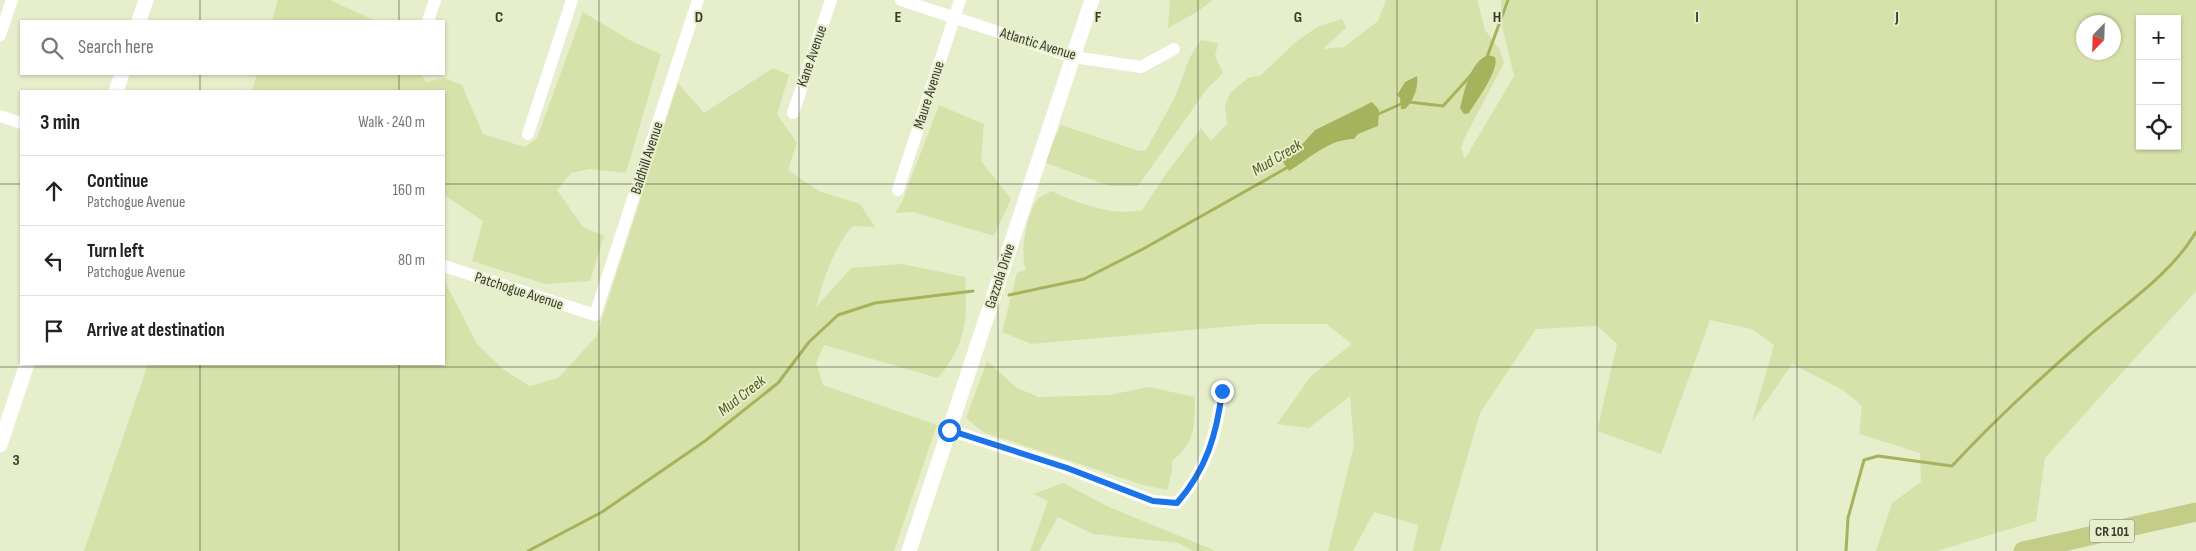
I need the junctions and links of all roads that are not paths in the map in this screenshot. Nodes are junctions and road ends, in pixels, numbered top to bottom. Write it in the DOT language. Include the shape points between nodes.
graph roads {
  1 [pos="12,0"];
  2 [pos="146,0"];
  3 [pos="435,0"];
  4 [pos="572,0"];
  5 [pos="698,0"];
  6 [pos="831,0"];
  7 [pos="901,0"];
  8 [pos="960,0"];
  9 [pos="1092,0"];
  10 [pos="954,18"];
  11 [pos="139,20"];
  12 [pos="428,20"];
  13 [pos="0,35"];
  14 [pos="1174,49"];
  15 [pos="1074,57"];
  16 [pos="122,75"];
  17 [pos="116,90"];
  18 [pos="794,113"];
  19 [pos="0,116"];
  20 [pos="20,123"];
  21 [pos="528,134"];
  22 [pos="898,190"];
  23 [pos="445,266"];
  24 [pos="595,316"];
  25 [pos="27,365"];
  26 [pos="1222,391"];
  27 [pos="949,430"];
  28 [pos="0,445"];
  29 [pos="2196,512"];
  30 [pos="2027,550"];
  31 [pos="909,551"];
  1 -- 13 [label="street"];
  2 -- 11 [label="street"];
  3 -- 12 [label="street"];
  4 -- 21 [label="street"];
  5 -- 24 [label="street, Baldhill Avenue"];
  6 -- 18 [label="street, Kane Avenue"];
  7 -- 10 [label="street, Atlantic Avenue"];
  8 -- 10 [label="street, Maure Avenue"];
  9 -- 15 [label="street, Gazzola Drive"];
  10 -- 15 [label="street, Atlantic Avenue"];
  10 -- 22 [label="street, Maure Avenue"];
  14 -- 15 [label="street, Atlantic Avenue" via="1141,67"];
  15 -- 27 [label="street, Gazzola Drive"];
  16 -- 17 [label="street"];
  19 -- 20 [label="street"];
  23 -- 24 [label="street, Patchogue Avenue"];
  25 -- 28 [label="street"];
  26 -- 27 [label="street" via="1218,426 1210,448 1191,487 1177,503 1153,501 1067,468"];
  27 -- 31 [label="street, Gazzola Drive"];
  29 -- 30 [label="main road, CR 101"];
}
